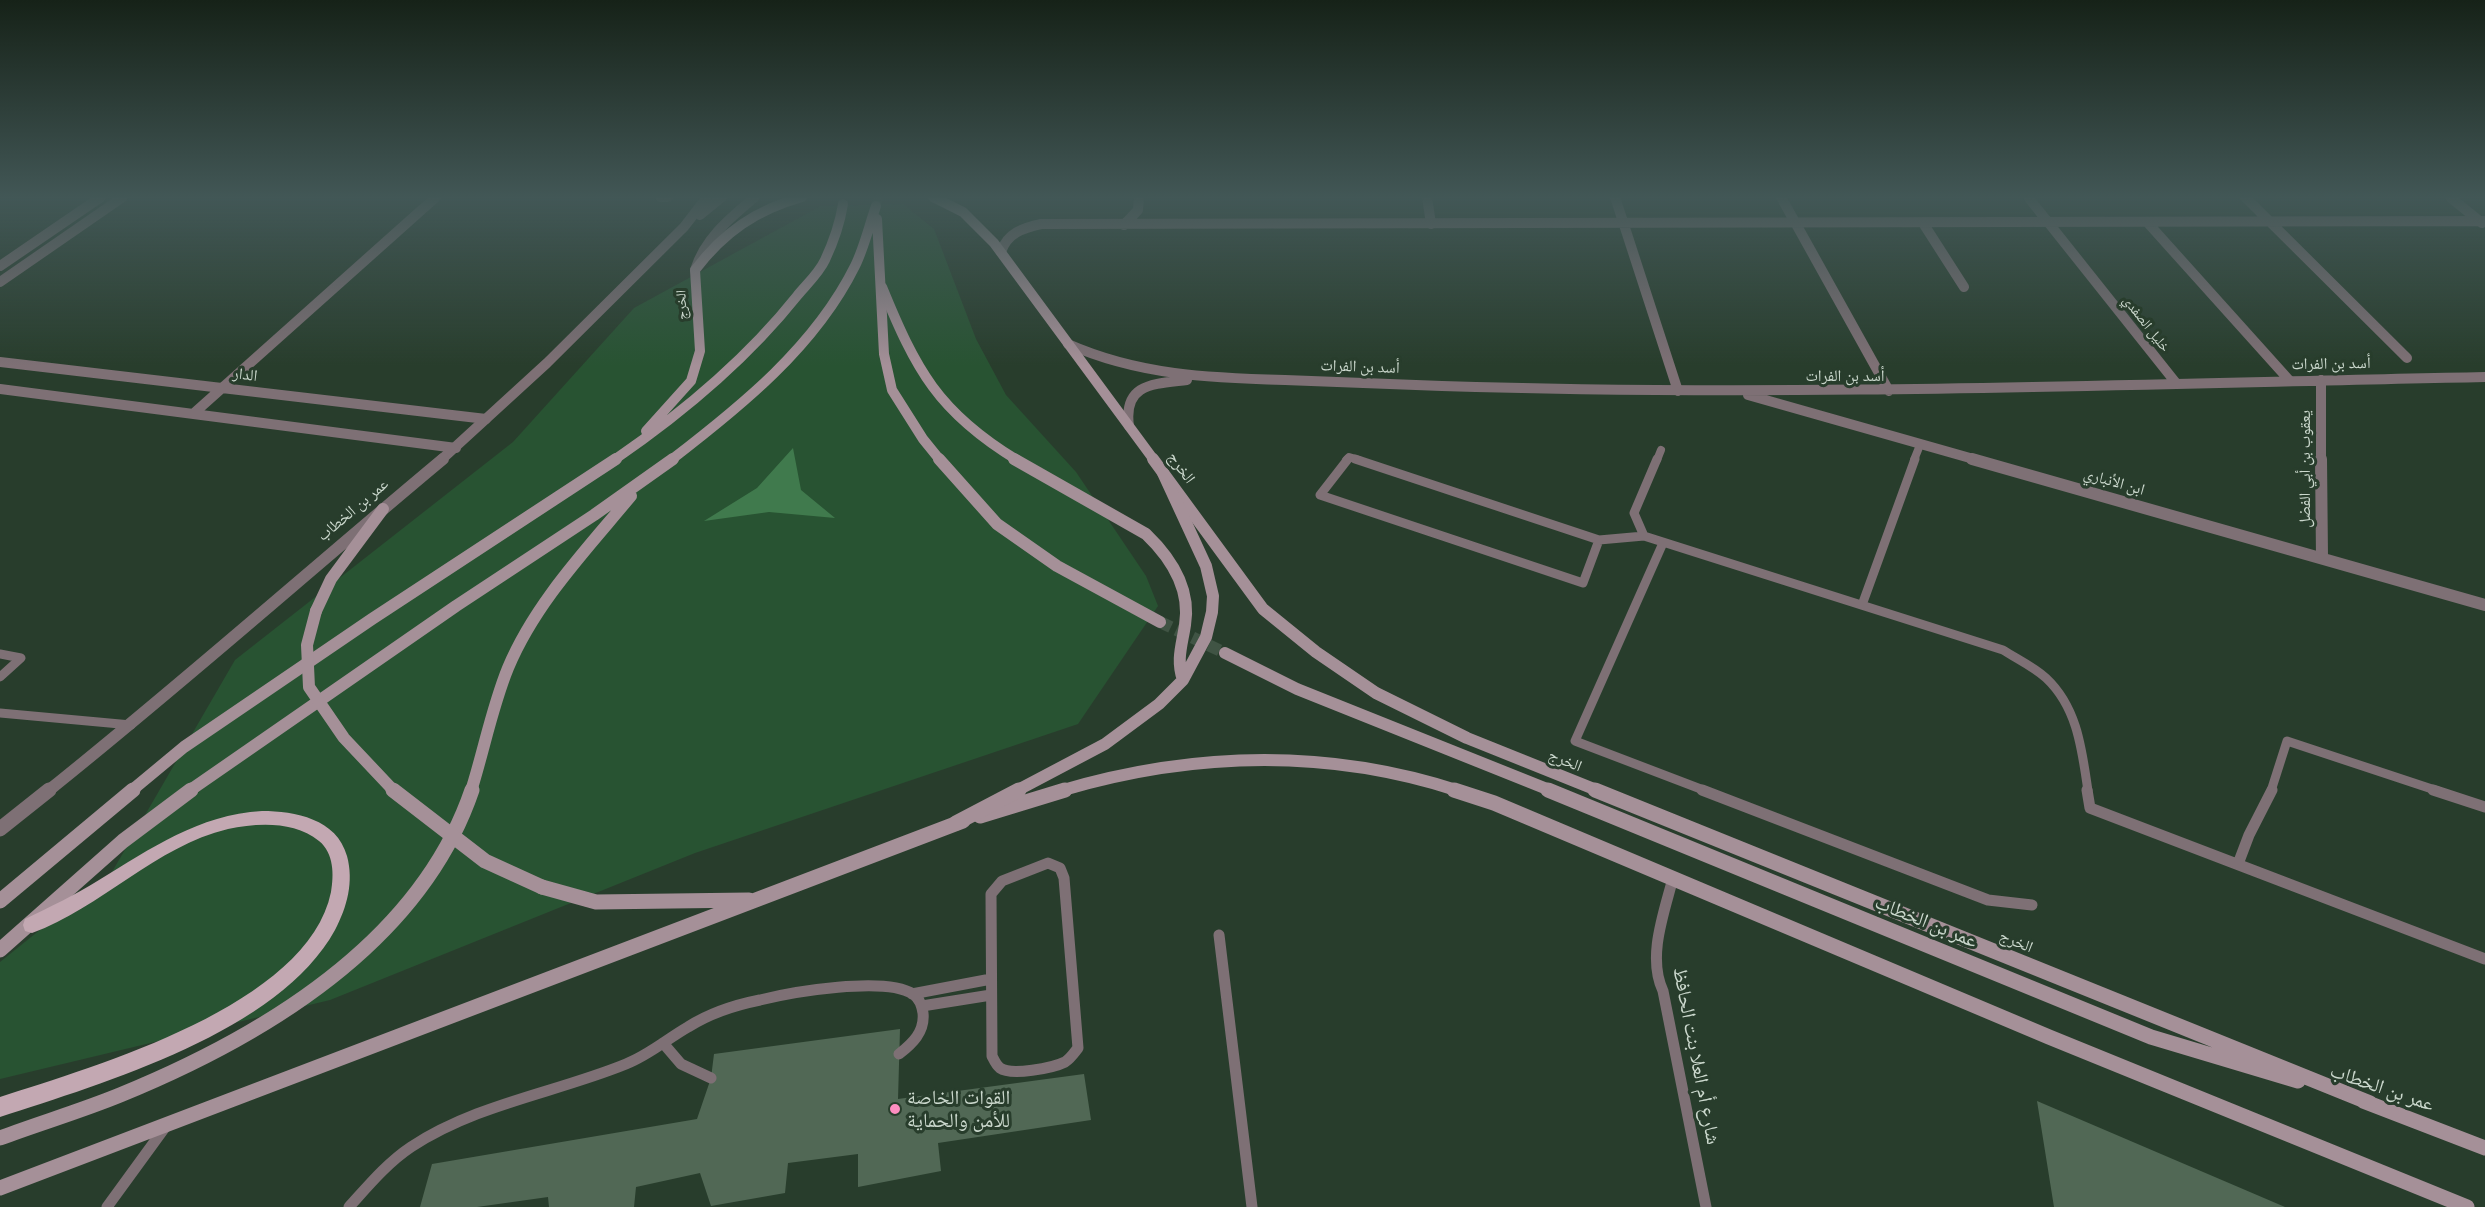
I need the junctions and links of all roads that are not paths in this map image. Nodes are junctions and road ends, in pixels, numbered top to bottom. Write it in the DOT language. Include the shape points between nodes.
graph roads {
  1 [pos="19,253"];
  2 [pos="41,253"];
  3 [pos="373,253"];
  4 [pos="657,253"];
  5 [pos="701,253"];
  6 [pos="706,253"];
  7 [pos="827,253"];
  8 [pos="861,253"];
  9 [pos="880,253"];
  10 [pos="1002,253"];
  11 [pos="1633,253"];
  12 [pos="1813,253"];
  13 [pos="1942,253"];
  14 [pos="2074,253"];
  15 [pos="2175,253"];
  16 [pos="2302,253"];
  17 [pos="0,266"];
  18 [pos="695,270"];
  19 [pos="0,282"];
  20 [pos="882,287"];
  21 [pos="1964,287"];
  22 [pos="1068,344"];
  23 [pos="2407,358"];
  24 [pos="0,362"];
  25 [pos="1206,378"];
  26 [pos="2485,378"];
  27 [pos="2289,380"];
  28 [pos="2321,380"];
  29 [pos="2176,382"];
  30 [pos="223,388"];
  31 [pos="0,389"];
  32 [pos="1678,391"];
  33 [pos="1735,391"];
  34 [pos="1889,391"];
  35 [pos="193,414"];
  36 [pos="486,419"];
  37 [pos="1129,426"];
  38 [pos="1920,445"];
  39 [pos="456,448"];
  40 [pos="631,449"];
  41 [pos="1662,450"];
  42 [pos="1163,472"];
  43 [pos="636,488"];
  44 [pos="383,509"];
  45 [pos="1644,537"];
  46 [pos="1599,540"];
  47 [pos="1663,543"];
  48 [pos="2322,557"];
  49 [pos="1862,605"];
  50 [pos="2485,605"];
  51 [pos="1160,622"];
  52 [pos="1225,653"];
  53 [pos="0,654"];
  54 [pos="0,677"];
  55 [pos="1183,680"];
  56 [pos="0,713"];
  57 [pos="130,725"];
  58 [pos="2485,807"];
  59 [pos="956,823"];
  60 [pos="0,829"];
  61 [pos="2238,864"];
  62 [pos="1673,878"];
  63 [pos="759,900"];
  64 [pos="0,901"];
  65 [pos="2032,905"];
  66 [pos="32,925"];
  67 [pos="1219,935"];
  68 [pos="0,950"];
  69 [pos="2485,959"];
  70 [pos="991,979"];
  71 [pos="912,994"];
  72 [pos="991,995"];
  73 [pos="922,1006"];
  74 [pos="663,1043"];
  75 [pos="899,1054"];
  76 [pos="711,1078"];
  77 [pos="2370,1103"];
  78 [pos="0,1107"];
  79 [pos="167,1124"];
  80 [pos="0,1138"];
  81 [pos="2485,1148"];
  82 [pos="0,1188"];
  83 [pos="107,1207"];
  84 [pos="349,1207"];
  85 [pos="1252,1207"];
  86 [pos="1706,1207"];
  87 [pos="2467,1207"];
  1 -- 17 [label="street"];
  2 -- 19 [label="street"];
  3 -- 30 [label="street"];
  4 -- 36 [label="street, عمر بن الخطاب"];
  5 -- 18 [label="street"];
  6 -- 18 [label="main road, الخرج"];
  7 -- 40 [label="main road" via="779,318 725,372"];
  8 -- 43 [label="main road" via="827,311 790,356 735,410"];
  9 -- 20 [label="main road"];
  10 -- 22 [label="main road, الخرج"];
  11 -- 32 [label="street"];
  12 -- 34 [label="street"];
  13 -- 21 [label="street"];
  14 -- 29 [label="street, خليل الصفدي"];
  15 -- 27 [label="street"];
  16 -- 23 [label="street"];
  18 -- 40 [label="main road, الخرج" via="700,351 691,381"];
  20 -- 51 [label="main road" via="884,354 892,390 923,439 958,482 997,524 1057,566"];
  20 -- 55 [label="main road, bridge" via="912,356 929,385 955,414 988,442 1129,523 1160,547 1184,588 1186,616 1176,665"];
  22 -- 25 [label="street, أسد بن الفرات" via="1092,356 1144,371"];
  22 -- 37 [label="main road, الخرج"];
  24 -- 30 [label="street, الدار"];
  25 -- 32 [label="street, أسد بن الفرات"];
  25 -- 37 [label="street, أسد بن الفرات" via="1142,389 1128,406"];
  26 -- 28 [label="street, أسد بن الفرات"];
  27 -- 28 [label="street, أسد بن الفرات"];
  27 -- 29 [label="street, أسد بن الفرات"];
  28 -- 48 [label="street, يعقوب بن أبي الفضل"];
  29 -- 34 [label="street, أسد بن الفرات"];
  30 -- 35 [label="street"];
  30 -- 36 [label="street, الدار"];
  31 -- 35 [label="street"];
  32 -- 33 [label="street, أسد بن الفرات"];
  33 -- 34 [label="street, أسد بن الفرات"];
  33 -- 38 [label="street, ابن الأنباري"];
  35 -- 39 [label="street"];
  36 -- 39 [label="street, عمر بن الخطاب"];
  37 -- 42 [label="main road, الخرج"];
  38 -- 48 [label="street, ابن الأنباري"];
  38 -- 49 [label="lane"];
  39 -- 44 [label="street, عمر بن الخطاب"];
  40 -- 64 [label="main road" via="184,747"];
  41 -- 45 [label="lane" via="1634,513"];
  42 -- 55 [label="main road, bridge" via="1213,588 1208,632"];
  42 -- 77 [label="main road, الخرج" via="1263,609 1376,693 1467,738"];
  43 -- 66 [label="main road" via="481,589 140,827"];
  43 -- 80 [label="main road" via="524,636 498,697 471,796 433,870 389,923 309,993 187,1066 119,1096"];
  44 -- 57 [label="street, عمر بن الخطاب"];
  44 -- 63 [label="main road, bridge" via="331,579 316,610 307,645 309,687 344,738 395,792 485,861 542,886 596,902"];
  45 -- 46 [label="lane"];
  45 -- 47 [label="lane"];
  46 -- 46 [label="lane" via="1349,457 1320,495 1583,583"];
  47 -- 49 [label="lane"];
  47 -- 65 [label="lane" via="1575,741 1988,900"];
  48 -- 50 [label="street, ابن الأنباري"];
  49 -- 61 [label="lane" via="2003,650 2047,679 2072,712 2090,807"];
  52 -- 77 [label="main road, عمر بن الخطاب" via="1297,689 2151,1037"];
  53 -- 54 [label="lane" via="21,658"];
  55 -- 59 [label="main road, bridge" via="1159,704 1105,744"];
  56 -- 57 [label="lane"];
  57 -- 60 [label="street, عمر بن الخطاب"];
  58 -- 61 [label="lane" via="2287,741 2271,792"];
  59 -- 62 [label="main road" via="1117,776 1179,764 1305,760 1369,768 1431,782 1494,803"];
  59 -- 63 [label="main road"];
  61 -- 69 [label="lane"];
  62 -- 86 [label="lane, شارع أم العلا بنت الحافظ" via="1662,920 1657,978"];
  62 -- 87 [label="main road"];
  63 -- 79 [label="main road"];
  66 -- 68 [label="main road"];
  66 -- 78 [label="main road" via="89,896 172,843 239,819 271,817 298,821 320,831 335,847 343,867 342,891 333,918 315,946 289,974 256,998 143,1058"];
  67 -- 85 [label="lane"];
  70 -- 71 [label="lane"];
  70 -- 72 [label="lane"];
  70 -- 72 [label="lane" via="993,889 1002,880 1041,864 1060,868 1078,1040 1074,1056 1059,1066 1012,1070 998,1067 992,1056"];
  71 -- 73 [label="lane"];
  71 -- 74 [label="lane" via="902,989 835,988 767,998 697,1022"];
  72 -- 73 [label="lane"];
  73 -- 75 [label="lane" via="920,1033"];
  74 -- 76 [label="lane" via="681,1064"];
  74 -- 84 [label="lane" via="626,1064 483,1110 436,1131 386,1167"];
  77 -- 81 [label="main road, عمر بن الخطاب"];
  79 -- 82 [label="main road"];
  79 -- 83 [label="lane"];
}
